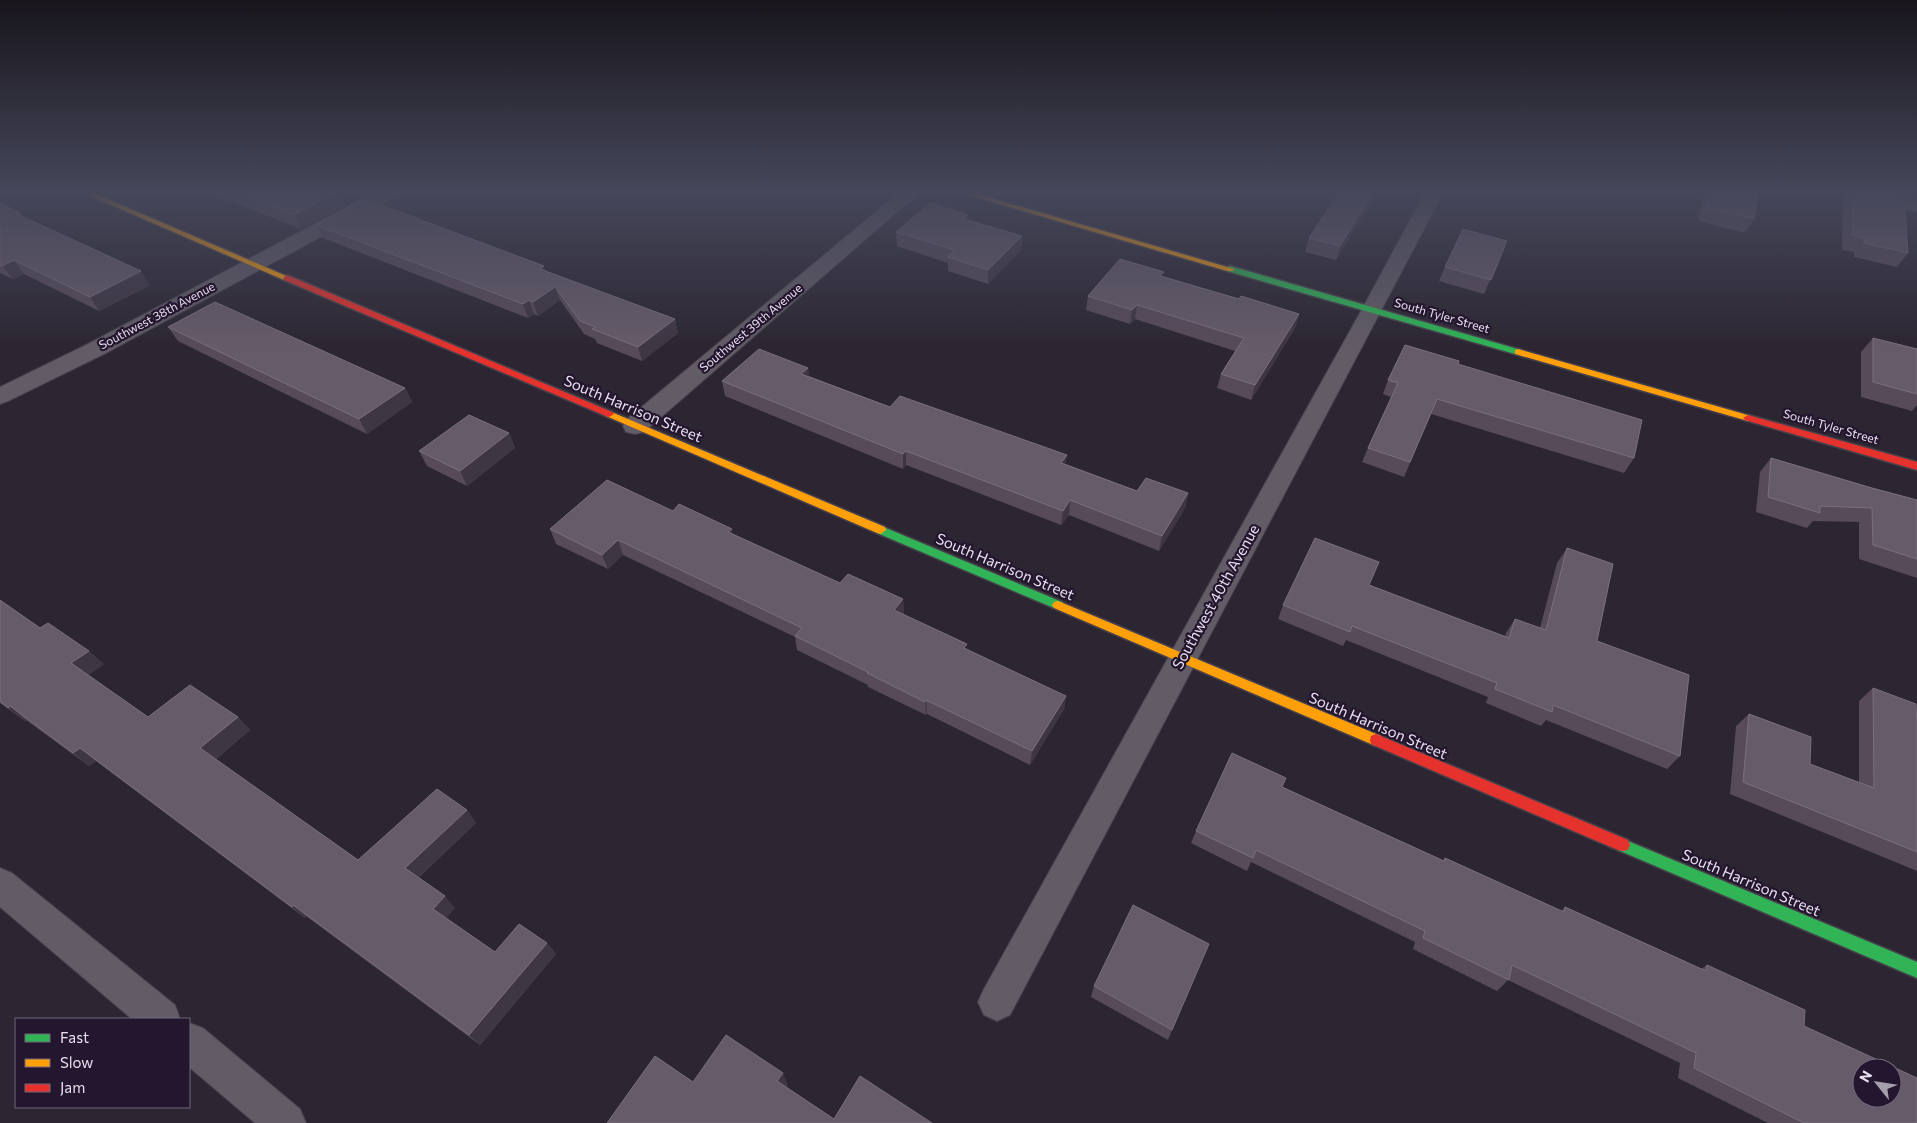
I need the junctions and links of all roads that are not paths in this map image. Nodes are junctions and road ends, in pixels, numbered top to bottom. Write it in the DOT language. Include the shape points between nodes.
graph roads {
  1 [pos="206,243"];
  2 [pos="293,243"];
  3 [pos="850,243"];
  4 [pos="1141,243"];
  5 [pos="1407,243"];
  6 [pos="254,264"];
  7 [pos="1372,310"];
  8 [pos="0,396"];
  9 [pos="635,426"];
  10 [pos="1917,466"];
  11 [pos="1182,659"];
  12 [pos="0,885"];
  13 [pos="1917,970"];
  14 [pos="997,1002"];
  15 [pos="161,1018"];
  16 [pos="190,1043"];
  17 [pos="286,1123"];
  1 -- 6 [label="street, South Harrison Street"];
  2 -- 6 [label="street, Southwest 38th Avenue"];
  3 -- 9 [label="street, Southwest 39th Avenue"];
  4 -- 7 [label="street, South Tyler Street"];
  5 -- 7 [label="street, Southwest 40th Avenue"];
  6 -- 8 [label="street, Southwest 38th Avenue"];
  6 -- 9 [label="street, South Harrison Street"];
  7 -- 10 [label="street, South Tyler Street"];
  7 -- 11 [label="street, Southwest 40th Avenue"];
  9 -- 11 [label="street, South Harrison Street"];
  11 -- 13 [label="street, South Harrison Street"];
  11 -- 14 [label="street, Southwest 40th Avenue"];
  12 -- 15 [label="street"];
  16 -- 17 [label="street"];
}
